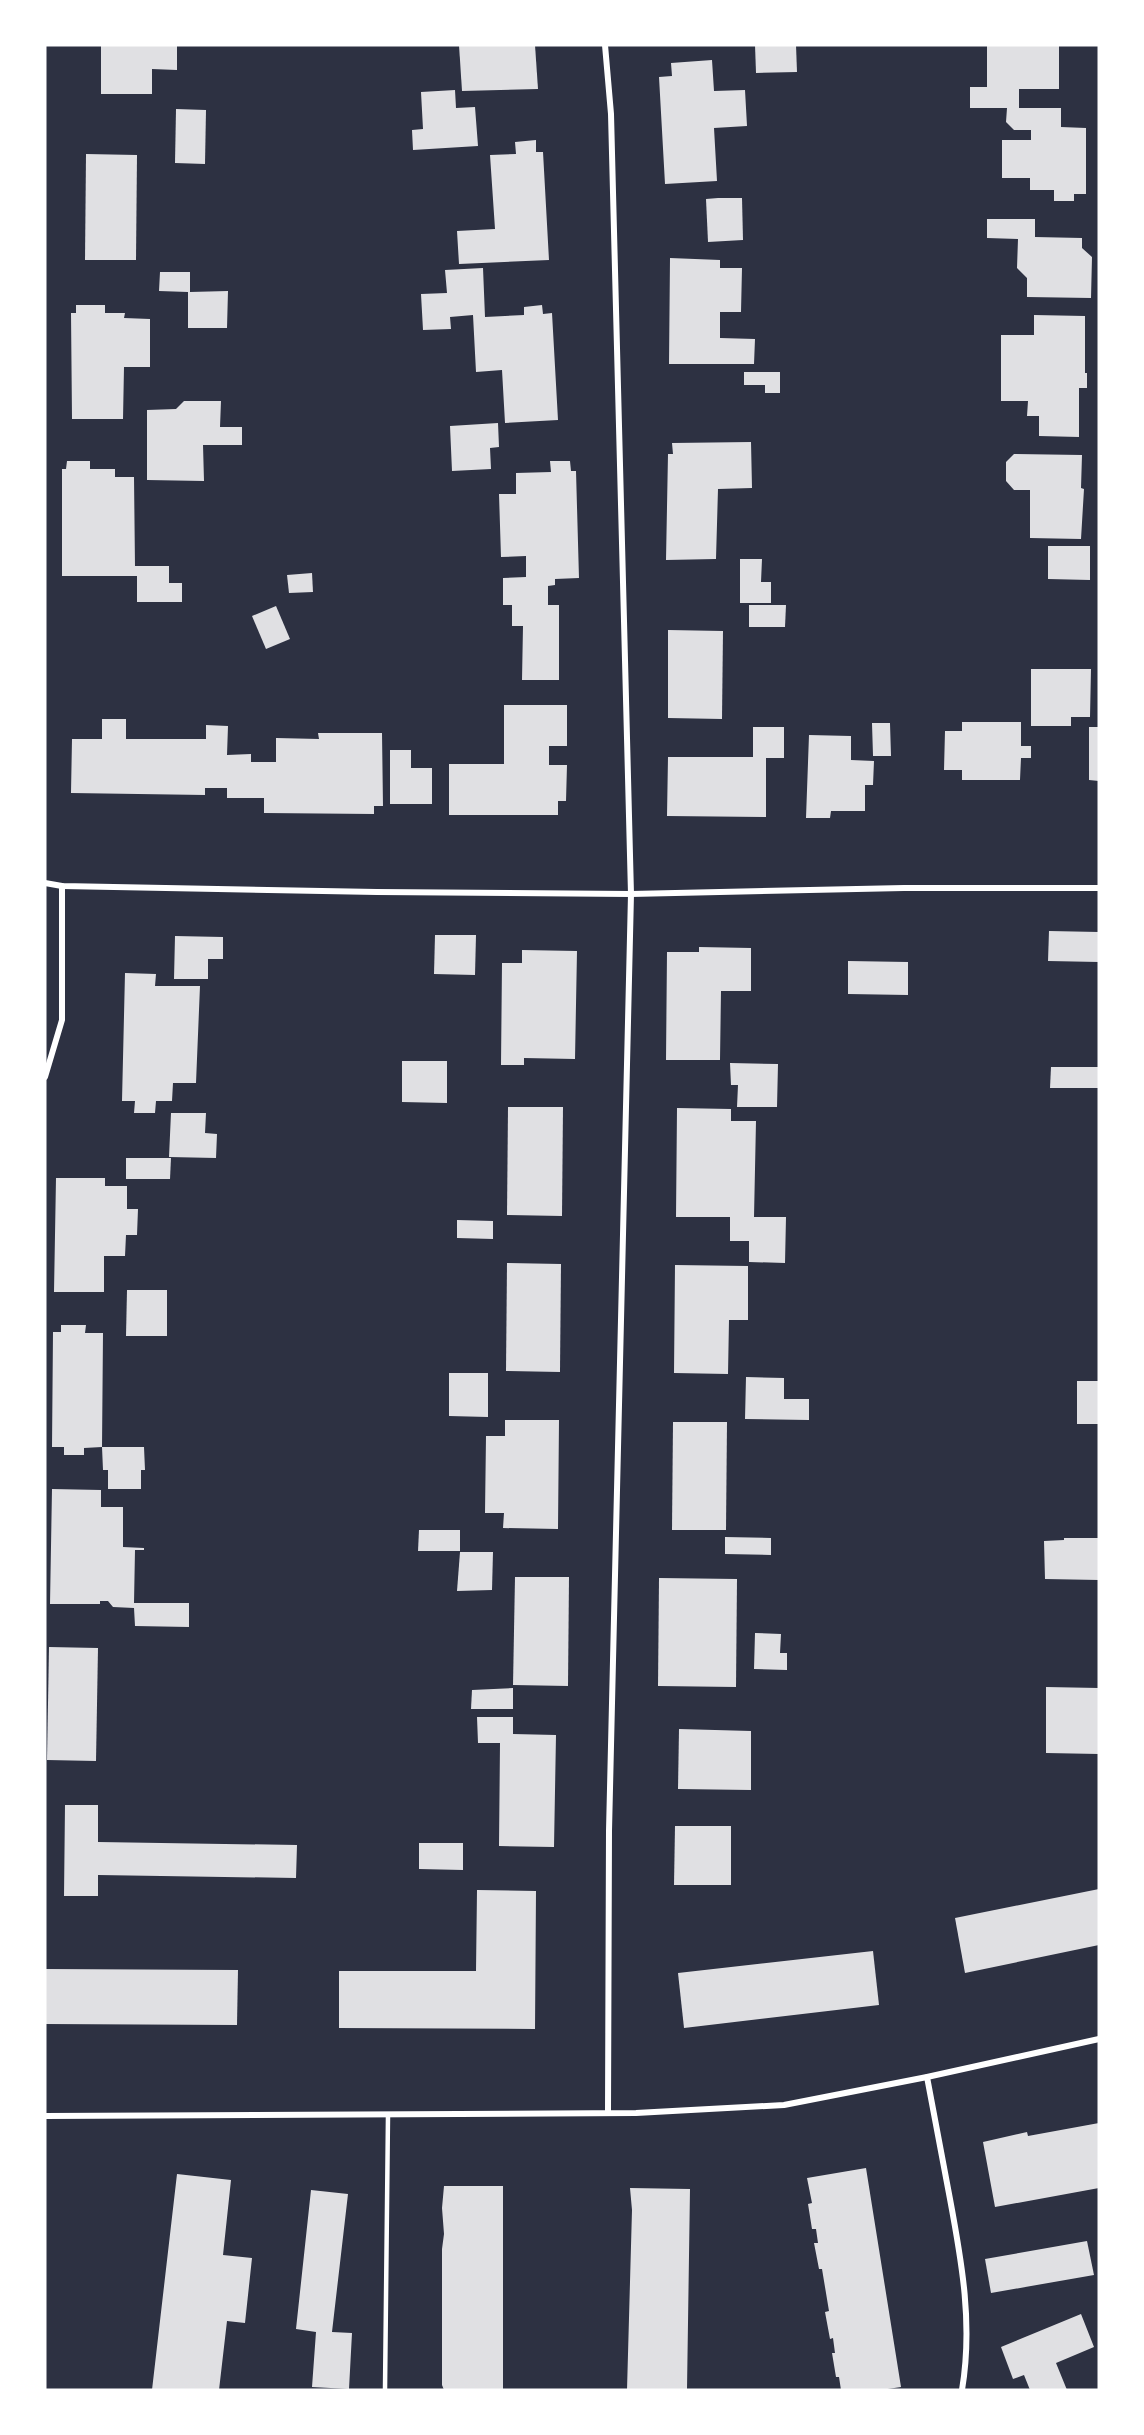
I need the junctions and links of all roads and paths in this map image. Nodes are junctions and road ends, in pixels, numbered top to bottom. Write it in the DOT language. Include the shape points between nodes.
graph roads {
  1 [pos="605,45"];
  2 [pos="45,883"];
  3 [pos="62,886"];
  4 [pos="1099,888"];
  5 [pos="631,894"];
  6 [pos="45,1077"];
  7 [pos="1099,2039"];
  8 [pos="927,2077"];
  9 [pos="608,2113"];
  10 [pos="388,2115"];
  11 [pos="45,2116"];
  12 [pos="385,2390"];
  13 [pos="962,2390"];
  1 -- 5 [label="street" via="611,114"];
  2 -- 3 [label="street"];
  3 -- 5 [label="street"];
  3 -- 6 [label="street" via="62,1020"];
  4 -- 5 [label="street"];
  5 -- 9 [label="street" via="609,1830"];
  7 -- 8 [label="street"];
  8 -- 9 [label="street" via="784,2105"];
  8 -- 13 [label="street" via="960,2251 967,2310 967,2359"];
  9 -- 10 [label="street"];
  10 -- 11 [label="street"];
  10 -- 12 [label="lane"];
}
